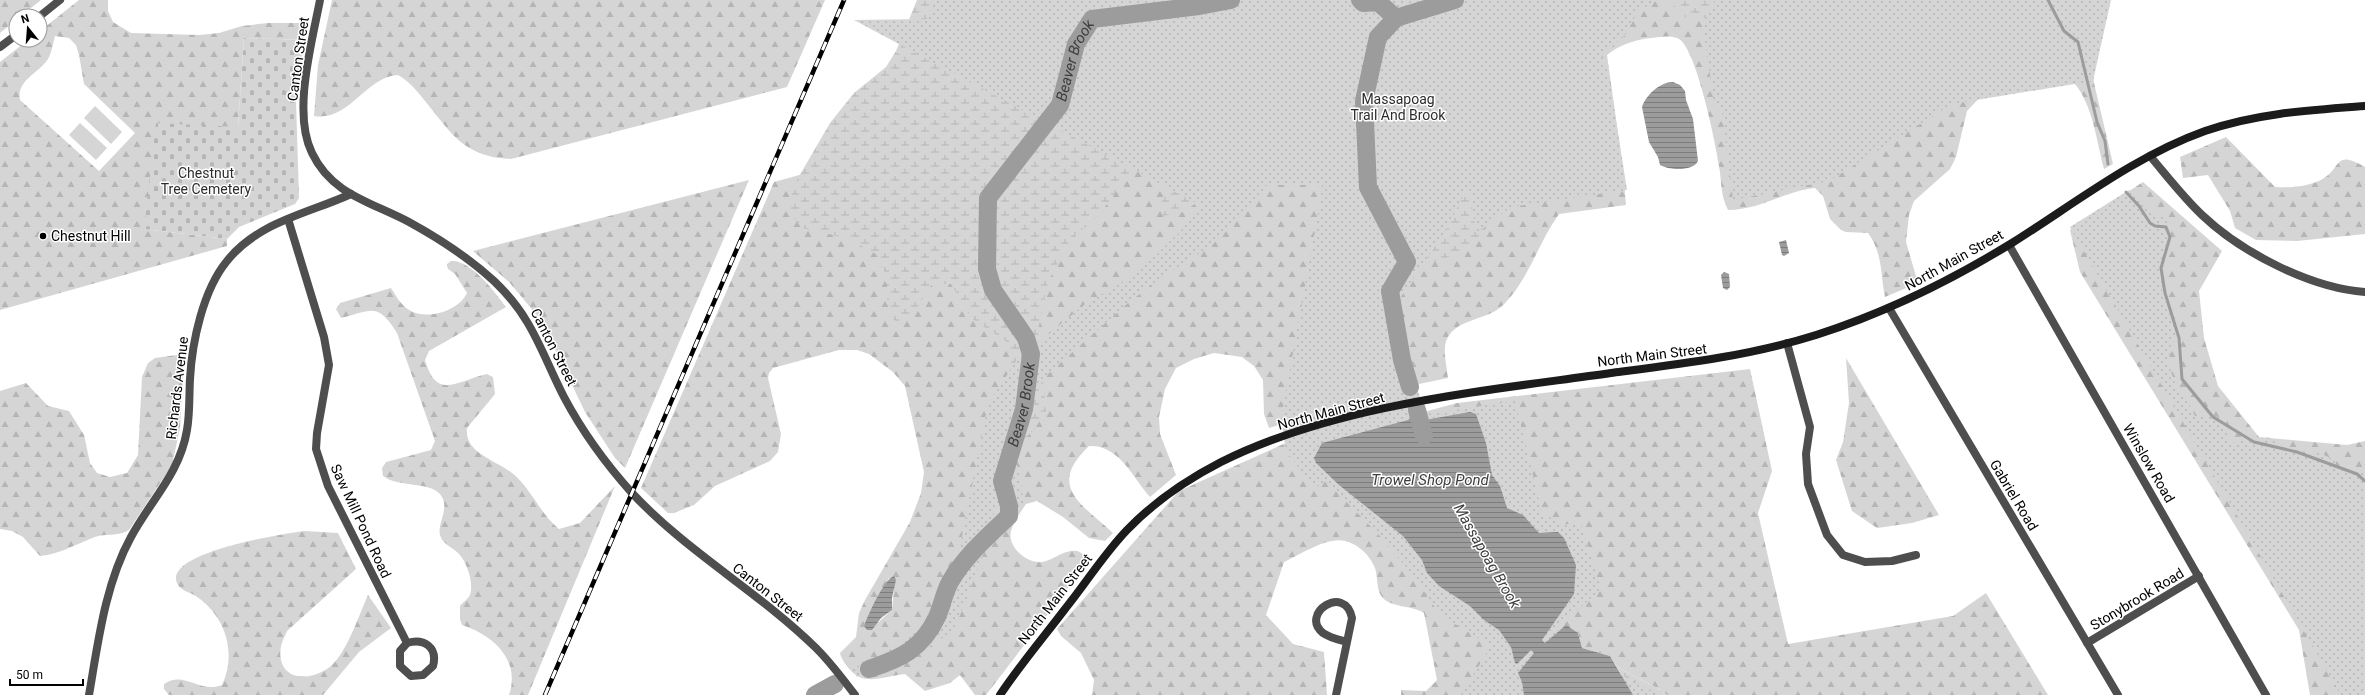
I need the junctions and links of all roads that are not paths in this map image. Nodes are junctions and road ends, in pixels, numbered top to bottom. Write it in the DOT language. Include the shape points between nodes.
graph roads {
  1 [pos="60,0"];
  2 [pos="320,0"];
  3 [pos="48,10"];
  4 [pos="2365,106"];
  5 [pos="2150,156"];
  6 [pos="351,194"];
  7 [pos="288,219"];
  8 [pos="2009,245"];
  9 [pos="2365,292"];
  10 [pos="1889,308"];
  11 [pos="1787,343"];
  12 [pos="1916,555"];
  13 [pos="2200,576"];
  14 [pos="1347,642"];
  15 [pos="407,643"];
  16 [pos="2087,643"];
  17 [pos="89,695"];
  18 [pos="855,695"];
  19 [pos="1000,695"];
  20 [pos="1336,695"];
  21 [pos="2118,695"];
  22 [pos="2266,695"];
  1 -- 3 [label="street"];
  2 -- 6 [label="street, Canton Street" via="304,86 306,135 311,152 329,180"];
  4 -- 5 [label="main road, North Main Street" via="2295,112 2244,120 2200,133"];
  5 -- 8 [label="main road, North Main Street"];
  5 -- 9 [label="street" via="2190,204 2237,242 2316,282"];
  6 -- 7 [label="street, Richards Avenue"];
  6 -- 18 [label="street, Canton Street" via="447,244 507,294 538,337 564,396 586,435 632,492 703,557 800,634 828,661"];
  7 -- 15 [label="street, Saw Mill Pond Road" via="324,337 329,365 317,434 316,449 320,466"];
  7 -- 17 [label="street, Richards Avenue" via="261,230 246,242 226,262 211,290 199,322 193,349 187,430 181,458 131,537 114,579"];
  8 -- 10 [label="main road, North Main Street" via="1921,295"];
  8 -- 13 [label="street, Winslow Road"];
  10 -- 11 [label="main road, North Main Street" via="1814,336"];
  10 -- 16 [label="street, Gabriel Road"];
  11 -- 12 [label="street" via="1810,427 1806,454 1808,484 1827,535 1843,555 1866,562 1892,561"];
  11 -- 19 [label="main road, North Main Street" via="1708,361 1481,391 1367,413 1273,441 1220,463 1179,487 1128,528 1027,655"];
  13 -- 16 [label="street, Stonybrook Road"];
  13 -- 22 [label="street, Winslow Road"];
  14 -- 14 [label="street" via="1352,622 1350,611 1339,602 1328,604 1318,614 1317,622 1320,629 1329,636"];
  14 -- 20 [label="street"];
  15 -- 15 [label="street" via="400,651 400,666 411,676 424,675 433,666 434,653 431,647 416,640"];
  16 -- 21 [label="street, Gabriel Road"];
}
